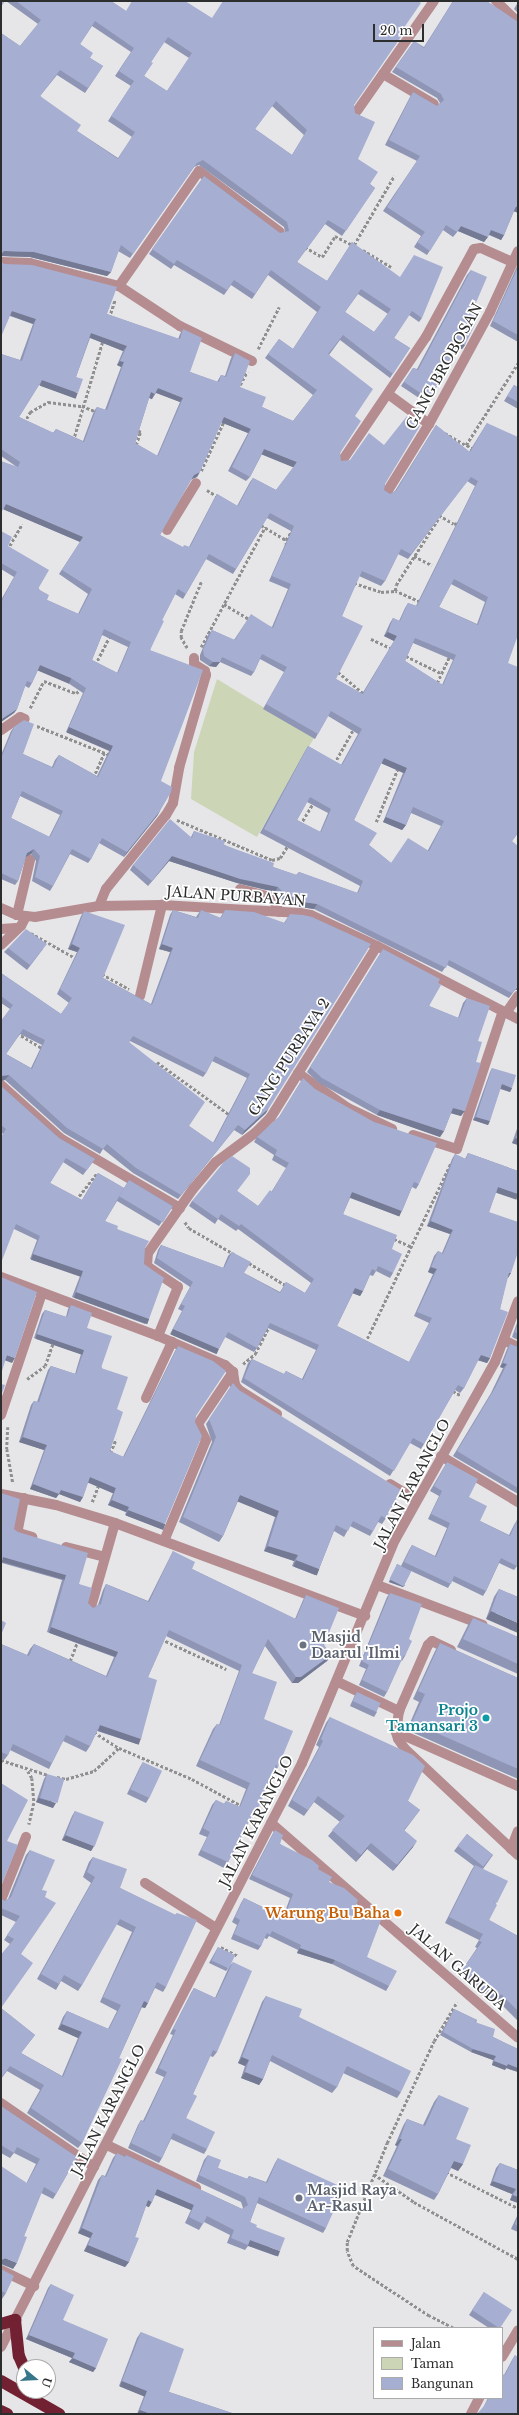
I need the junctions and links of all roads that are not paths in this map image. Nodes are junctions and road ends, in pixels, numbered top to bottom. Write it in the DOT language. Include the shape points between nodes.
graph roads {
  1 [pos="434,1"];
  2 [pos="496,1"];
  3 [pos="518,22"];
  4 [pos="383,74"];
  5 [pos="434,104"];
  6 [pos="357,111"];
  7 [pos="280,232"];
  8 [pos="518,251"];
  9 [pos="1,262"];
  10 [pos="512,262"];
  11 [pos="119,286"];
  12 [pos="252,360"];
  13 [pos="388,394"];
  14 [pos="430,424"];
  15 [pos="342,461"];
  16 [pos="196,483"];
  17 [pos="387,492"];
  18 [pos="167,530"];
  19 [pos="194,658"];
  20 [pos="25,719"];
  21 [pos="1,730"];
  22 [pos="30,860"];
  23 [pos="240,889"];
  24 [pos="162,905"];
  25 [pos="99,906"];
  26 [pos="1,908"];
  27 [pos="279,912"];
  28 [pos="21,916"];
  29 [pos="19,927"];
  30 [pos="1,929"];
  31 [pos="1,946"];
  32 [pos="377,946"];
  33 [pos="140,996"];
  34 [pos="518,996"];
  35 [pos="504,1012"];
  36 [pos="518,1019"];
  37 [pos="298,1073"];
  38 [pos="1,1085"];
  39 [pos="180,1208"];
  40 [pos="1,1277"];
  41 [pos="42,1293"];
  42 [pos="518,1301"];
  43 [pos="158,1336"];
  44 [pos="504,1340"];
  45 [pos="172,1342"];
  46 [pos="518,1347"];
  47 [pos="233,1372"];
  48 [pos="146,1398"];
  49 [pos="3,1413"];
  50 [pos="285,1419"];
  51 [pos="441,1456"];
  52 [pos="384,1480"];
  53 [pos="1,1494"];
  54 [pos="20,1498"];
  55 [pos="417,1500"];
  56 [pos="518,1502"];
  57 [pos="115,1523"];
  58 [pos="164,1541"];
  59 [pos="105,1557"];
  60 [pos="377,1585"];
  61 [pos="91,1607"];
  62 [pos="365,1616"];
  63 [pos="494,1629"];
  64 [pos="461,1655"];
  65 [pos="338,1682"];
  66 [pos="399,1711"];
  67 [pos="396,1732"];
  68 [pos="518,1786"];
  69 [pos="271,1823"];
  70 [pos="518,1831"];
  71 [pos="26,1837"];
  72 [pos="514,1852"];
  73 [pos="145,1883"];
  74 [pos="1,1900"];
  75 [pos="216,1928"];
  76 [pos="518,2038"];
  77 [pos="1,2103"];
  78 [pos="107,2145"];
  79 [pos="94,2167"];
  80 [pos="204,2192"];
  81 [pos="1,2270"];
  82 [pos="34,2286"];
  83 [pos="15,2320"];
  84 [pos="1,2324"];
  85 [pos="518,2330"];
  86 [pos="1,2347"];
  87 [pos="503,2355"];
  88 [pos="20,2359"];
  89 [pos="1,2380"];
  90 [pos="16,2387"];
  91 [pos="39,2399"];
  92 [pos="478,2399"];
  93 [pos="1,2411"];
  94 [pos="7,2414"];
  95 [pos="59,2414"];
  96 [pos="471,2414"];
  1 -- 4 [label="street"];
  2 -- 3 [label="street"];
  4 -- 5 [label="street"];
  4 -- 6 [label="street"];
  7 -- 11 [label="street" via="199,171"];
  8 -- 10 [label="street, GANG BROBOSAN"];
  9 -- 11 [label="street" via="30,263"];
  10 -- 13 [label="street" via="481,248 474,249 426,337"];
  10 -- 14 [label="street, GANG BROBOSAN" via="490,312"];
  11 -- 12 [label="street" via="180,326"];
  13 -- 14 [label="street"];
  13 -- 15 [label="street"];
  14 -- 17 [label="street, GANG BROBOSAN"];
  16 -- 18 [label="street"];
  19 -- 25 [label="street" via="194,664 205,671 206,676 179,768 175,796 166,815 106,889"];
  20 -- 21 [label="street" via="20,717"];
  22 -- 28 [label="street"];
  23 -- 27 [label="street" via="273,898"];
  24 -- 25 [label="street, JALAN PURBAYAN"];
  24 -- 27 [label="street, JALAN PURBAYAN"];
  24 -- 33 [label="street"];
  25 -- 28 [label="street, JALAN PURBAYAN"];
  26 -- 28 [label="street"];
  27 -- 32 [label="street, JALAN PURBAYAN" via="311,915"];
  28 -- 29 [label="street"];
  29 -- 30 [label="street"];
  29 -- 31 [label="street"];
  32 -- 35 [label="street, JALAN PURBAYAN"];
  32 -- 37 [label="street, GANG PURBAYA 2"];
  34 -- 35 [label="street"];
  35 -- 36 [label="street, JALAN PURBAYAN"];
  35 -- 37 [label="street" via="457,1150 374,1122 315,1088"];
  37 -- 39 [label="street, GANG PURBAYA 2" via="271,1117 255,1133 216,1162"];
  38 -- 39 [label="street" via="60,1138"];
  39 -- 43 [label="street, GANG PURBAYA 2" via="146,1259 147,1266 178,1287"];
  40 -- 41 [label="street"];
  41 -- 43 [label="street"];
  41 -- 49 [label="street"];
  42 -- 44 [label="street, JALAN KARANGLO"];
  43 -- 45 [label="street"];
  44 -- 46 [label="street"];
  44 -- 51 [label="street, JALAN KARANGLO" via="495,1362"];
  45 -- 47 [label="street" via="225,1365"];
  45 -- 48 [label="street"];
  47 -- 50 [label="street" via="235,1385 239,1390"];
  47 -- 58 [label="street" via="198,1424 206,1440"];
  51 -- 55 [label="street, JALAN KARANGLO"];
  51 -- 56 [label="street"];
  52 -- 55 [label="street"];
  53 -- 54 [label="street"];
  54 -- 57 [label="street"];
  54 -- 59 [label="street" via="19,1533"];
  55 -- 60 [label="street, JALAN KARANGLO" via="395,1540"];
  57 -- 58 [label="street"];
  57 -- 59 [label="street"];
  58 -- 62 [label="street"];
  59 -- 61 [label="street"];
  60 -- 62 [label="street, JALAN KARANGLO"];
  60 -- 63 [label="street" via="444,1608"];
  62 -- 65 [label="street, JALAN KARANGLO"];
  64 -- 66 [label="street" via="431,1642"];
  65 -- 66 [label="street"];
  65 -- 69 [label="street, JALAN KARANGLO" via="302,1763"];
  66 -- 67 [label="street"];
  67 -- 68 [label="street"];
  67 -- 72 [label="street" via="405,1749"];
  69 -- 75 [label="street, JALAN KARANGLO"];
  69 -- 76 [label="street, JALAN GARUDA"];
  70 -- 72 [label="street"];
  71 -- 74 [label="street"];
  73 -- 75 [label="street"];
  75 -- 78 [label="street, JALAN KARANGLO"];
  77 -- 79 [label="street"];
  78 -- 79 [label="street, JALAN KARANGLO"];
  78 -- 80 [label="street"];
  79 -- 82 [label="street, JALAN KARANGLO"];
  81 -- 82 [label="street"];
  82 -- 83 [label="street, JALAN KARANGLO"];
  83 -- 84 [label="highway"];
  83 -- 86 [label="street, JALAN KARANGLO"];
  83 -- 88 [label="highway"];
  85 -- 87 [label="street"];
  89 -- 90 [label="highway"];
  91 -- 95 [label="highway"];
  92 -- 96 [label="street"];
  93 -- 94 [label="highway"];
}
